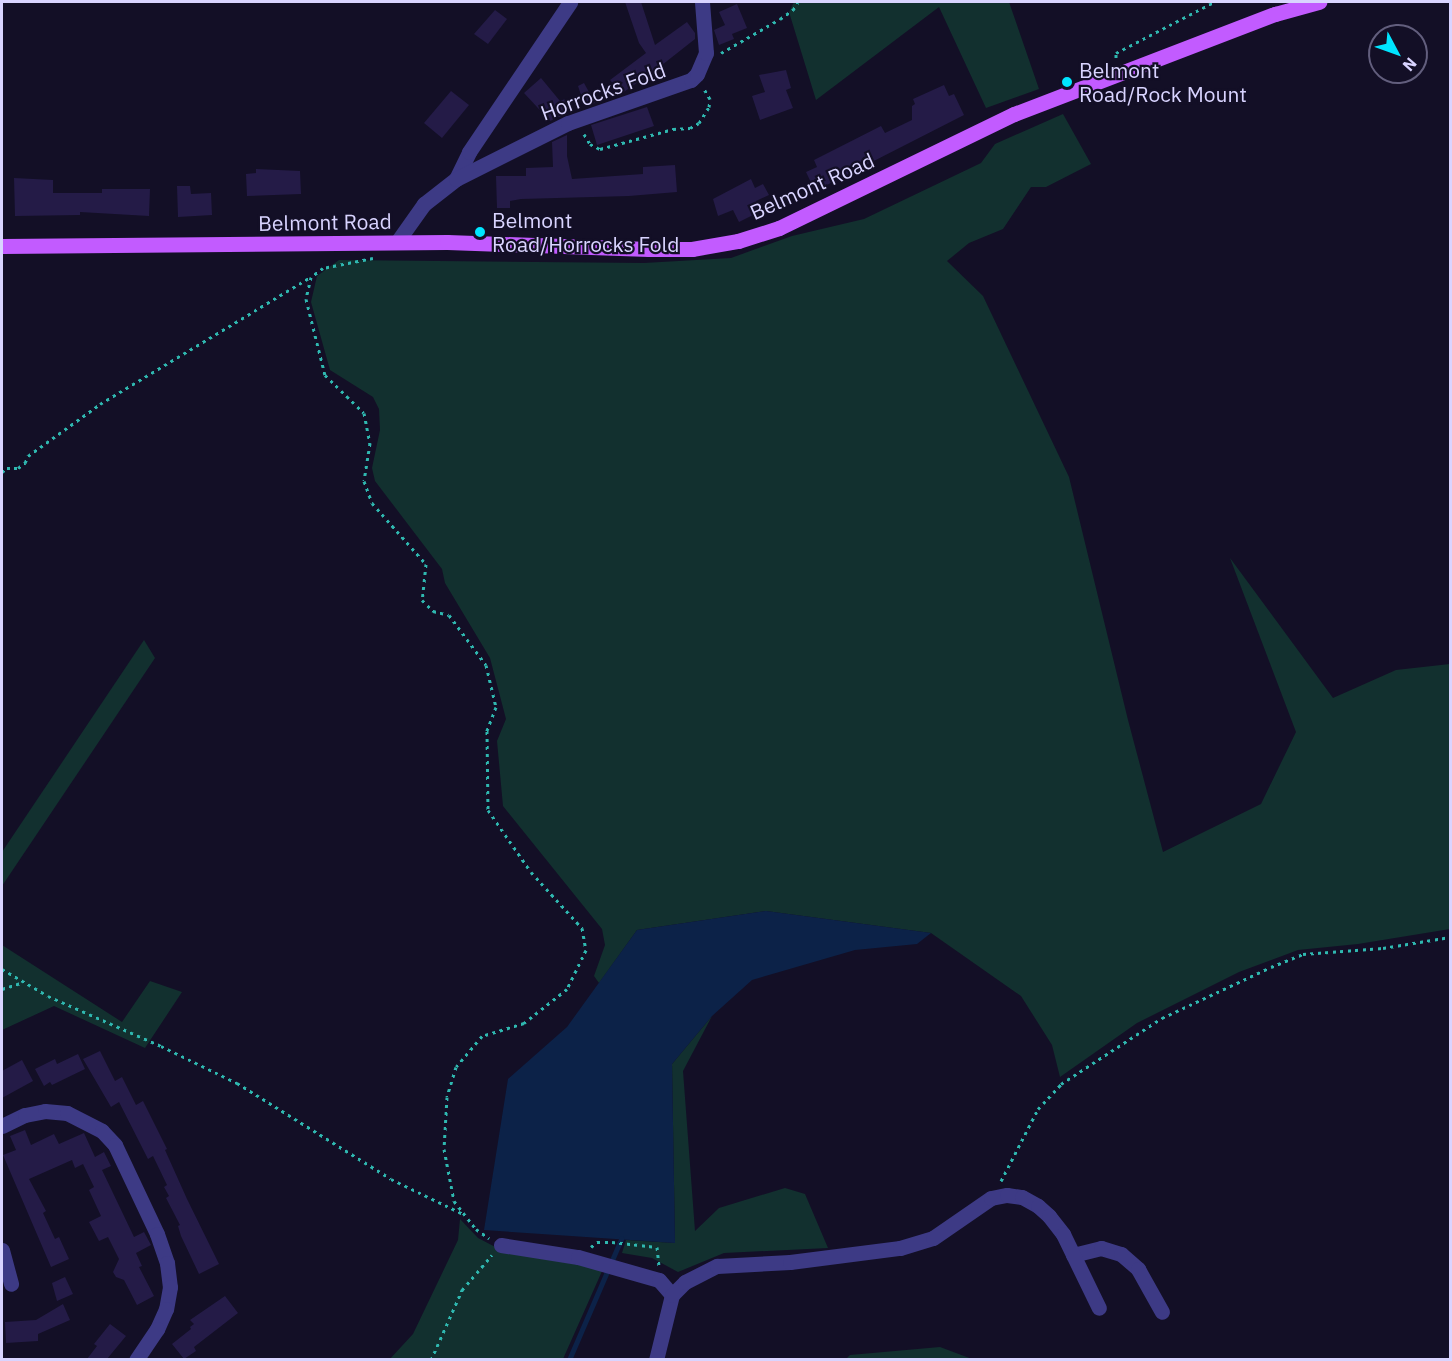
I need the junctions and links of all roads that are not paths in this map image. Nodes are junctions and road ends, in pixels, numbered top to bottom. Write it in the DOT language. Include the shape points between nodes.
graph roads {
  1 [pos="570,2"];
  2 [pos="702,2"];
  3 [pos="1319,2"];
  4 [pos="456,179"];
  5 [pos="397,242"];
  6 [pos="2,246"];
  7 [pos="2,1126"];
  8 [pos="501,1245"];
  9 [pos="1073,1255"];
  10 [pos="9,1258"];
  11 [pos="11,1284"];
  12 [pos="672,1295"];
  13 [pos="1099,1308"];
  14 [pos="1162,1312"];
  15 [pos="136,1359"];
  16 [pos="656,1359"];
  1 -- 4 [label="street, Horrocks Fold" via="469,152"];
  2 -- 4 [label="street, Horrocks Fold" via="705,58 695,76 576,120"];
  3 -- 5 [label="main road, Belmont Road" via="1275,14 1014,114 779,228 738,241 692,249"];
  4 -- 5 [label="street, Horrocks Fold" via="424,204"];
  5 -- 6 [label="main road, Belmont Road"];
  7 -- 15 [label="street" via="45,1111 67,1113 94,1126 115,1145 158,1234 170,1287 157,1329"];
  8 -- 12 [label="street" via="578,1257 659,1280"];
  9 -- 12 [label="street" via="1063,1234 1038,1206 1022,1197 1007,1195 991,1198 933,1238 900,1248 861,1255 717,1266 685,1281"];
  9 -- 13 [label="street"];
  9 -- 14 [label="street" via="1101,1248 1121,1254 1137,1269"];
  10 -- 11 [label="street"];
  12 -- 16 [label="street"];
}
